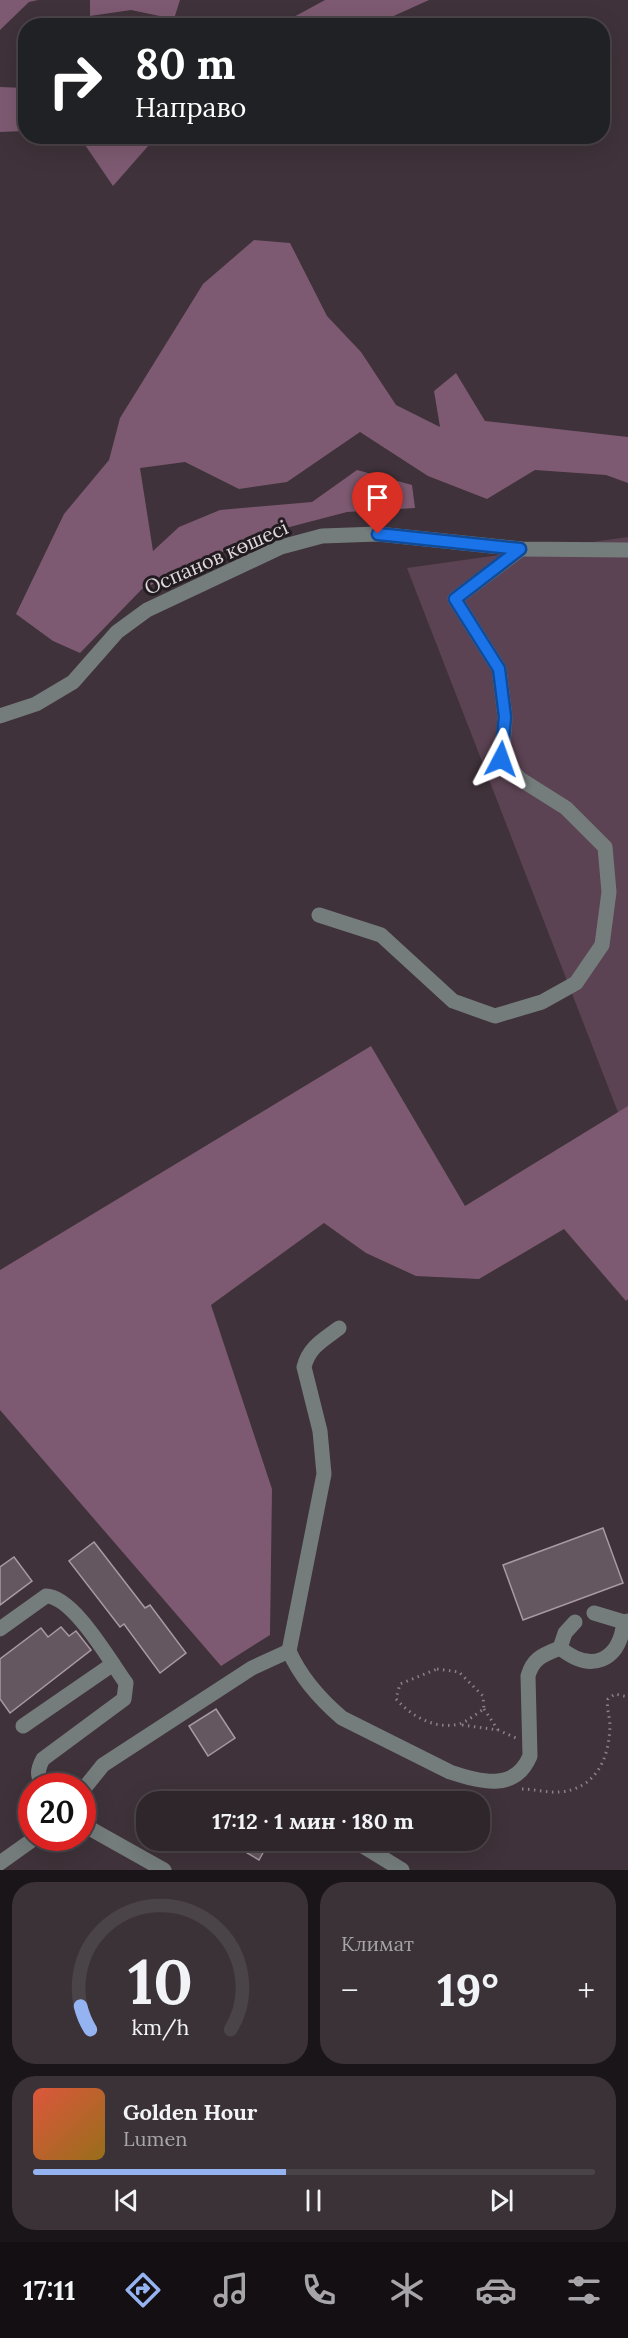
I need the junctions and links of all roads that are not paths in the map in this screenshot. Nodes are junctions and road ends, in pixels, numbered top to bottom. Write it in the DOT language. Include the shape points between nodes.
graph roads {
  1 [pos="520,549"];
  2 [pos="628,550"];
  3 [pos="0,716"];
  4 [pos="319,915"];
  5 [pos="339,1328"];
  6 [pos="594,1613"];
  7 [pos="626,1621"];
  8 [pos="575,1622"];
  9 [pos="0,1629"];
  10 [pos="560,1648"];
  11 [pos="289,1651"];
  12 [pos="113,1664"];
  13 [pos="23,1726"];
  14 [pos="38,1773"];
  15 [pos="95,1773"];
  16 [pos="96,1832"];
  17 [pos="18,1850"];
  18 [pos="371,1851"];
  19 [pos="0,1863"];
  20 [pos="164,1870"];
  21 [pos="402,1870"];
  1 -- 2 [label="street, Оспанов көшесі"];
  1 -- 3 [label="street, Оспанов көшесі" via="378,534 322,536 281,547 147,610 117,632 73,682 36,704"];
  1 -- 4 [label="street" via="455,599 499,669 505,717 501,759 520,779 566,808 604,847 609,892 602,945 576,983 542,1002 495,1016 453,1001 381,935"];
  5 -- 11 [label="street" via="314,1346 304,1367 322,1442 324,1474"];
  6 -- 7 [label="street"];
  7 -- 10 [label="street" via="615,1649 603,1659 588,1663"];
  8 -- 10 [label="street" via="565,1633"];
  9 -- 12 [label="street" via="46,1596 54,1596 72,1610"];
  10 -- 11 [label="street" via="536,1658 528,1676 530,1756 525,1767 514,1778 489,1782 450,1772 342,1718 296,1667"];
  11 -- 15 [label="street" via="252,1668"];
  12 -- 13 [label="street"];
  12 -- 14 [label="street" via="126,1683 124,1699 43,1759"];
  16 -- 20 [label="street"];
  17 -- 19 [label="street"];
  18 -- 21 [label="street"];
}
